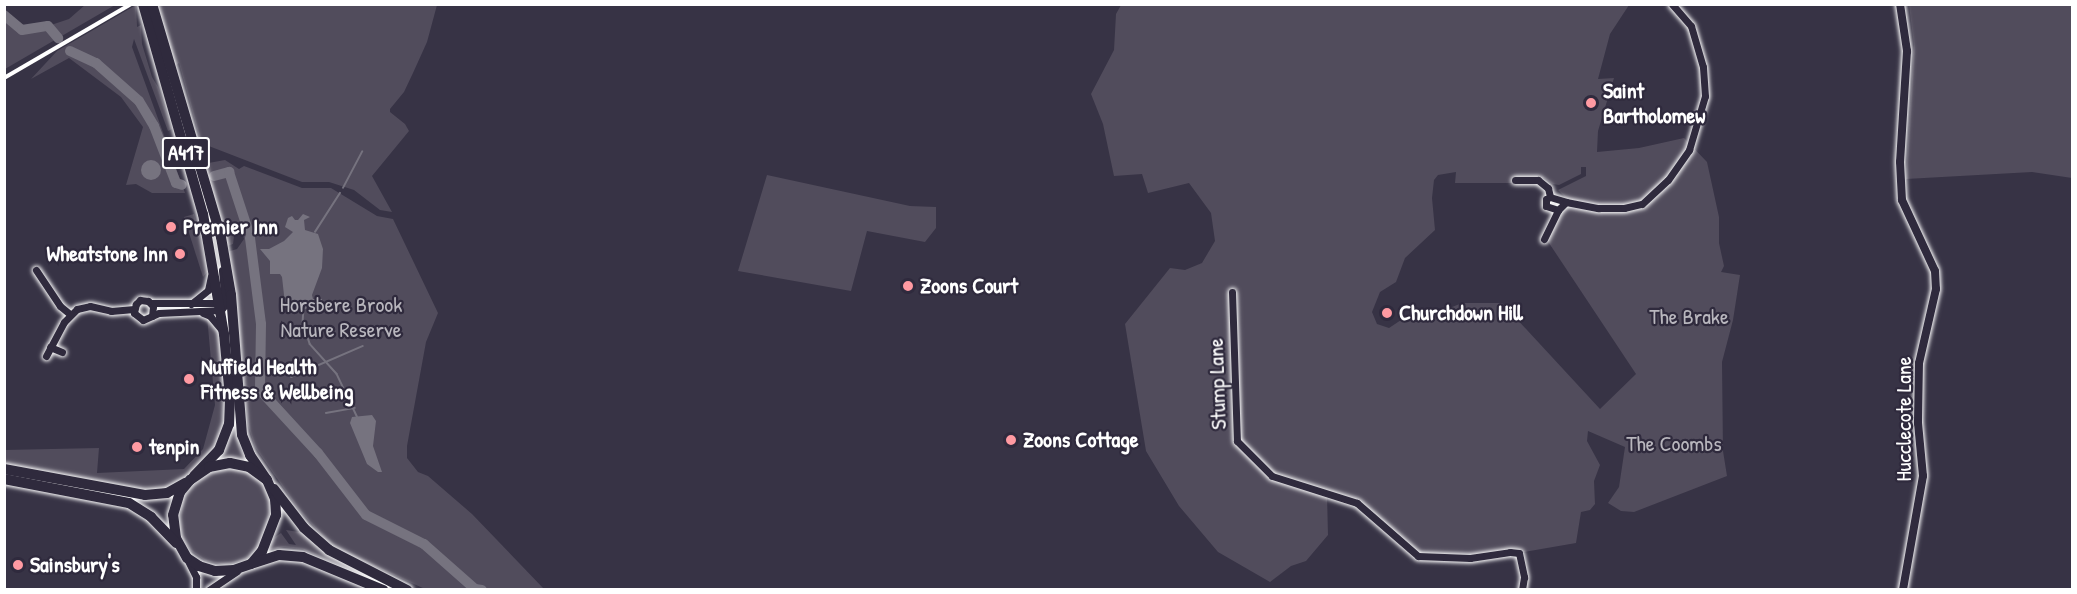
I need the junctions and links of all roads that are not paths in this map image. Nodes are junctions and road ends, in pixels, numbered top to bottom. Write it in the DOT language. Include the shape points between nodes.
graph roads {
  1 [pos="143,4"];
  2 [pos="152,4"];
  3 [pos="1672,4"];
  4 [pos="1900,4"];
  5 [pos="1515,180"];
  6 [pos="1550,197"];
  7 [pos="1566,202"];
  8 [pos="1558,210"];
  9 [pos="1544,238"];
  10 [pos="209,241"];
  11 [pos="36,270"];
  12 [pos="1232,292"];
  13 [pos="152,303"];
  14 [pos="191,304"];
  15 [pos="224,308"];
  16 [pos="134,309"];
  17 [pos="199,312"];
  18 [pos="70,314"];
  19 [pos="152,316"];
  20 [pos="224,334"];
  21 [pos="50,347"];
  22 [pos="62,352"];
  23 [pos="46,356"];
  24 [pos="4,469"];
  25 [pos="192,478"];
  26 [pos="4,479"];
  27 [pos="267,481"];
  28 [pos="180,547"];
  29 [pos="186,558"];
  30 [pos="246,566"];
  31 [pos="196,590"];
  32 [pos="209,590"];
  33 [pos="383,590"];
  34 [pos="407,590"];
  35 [pos="1522,590"];
  36 [pos="1903,590"];
  1 -- 10 [label="highway, A417"];
  2 -- 15 [label="highway, A417" via="222,244"];
  3 -- 7 [label="street" via="1691,26 1703,67 1705,96 1689,150 1668,180 1642,204 1598,208"];
  4 -- 36 [label="street, Hucclecote Lane" via="1907,51 1901,138 1902,200 1935,271 1936,289 1918,363 1923,476"];
  5 -- 6 [label="street" via="1538,180 1548,188"];
  6 -- 7 [label="street"];
  6 -- 8 [label="street" via="1546,206"];
  7 -- 8 [label="street"];
  8 -- 9 [label="street"];
  10 -- 14 [label="street" via="211,284 206,294"];
  10 -- 15 [label="highway, A417"];
  11 -- 18 [label="street" via="60,306"];
  12 -- 35 [label="street, Stump Lane" via="1237,441 1272,476 1357,503 1418,556 1470,558 1519,553 1524,577"];
  13 -- 14 [label="street"];
  13 -- 16 [label="street" via="140,300"];
  13 -- 19 [label="street"];
  14 -- 15 [label="street"];
  15 -- 17 [label="street"];
  15 -- 20 [label="highway, A417"];
  15 -- 27 [label="highway, A417" via="242,435"];
  16 -- 18 [label="street" via="111,311 90,306"];
  16 -- 19 [label="street" via="139,319"];
  17 -- 19 [label="street"];
  17 -- 20 [label="street" via="210,316"];
  18 -- 21 [label="street"];
  20 -- 25 [label="highway, A417" via="229,424 219,450"];
  21 -- 22 [label="street"];
  21 -- 23 [label="street"];
  24 -- 25 [label="highway, A417" via="145,495 167,493"];
  25 -- 27 [label="highway" via="209,467 230,463 249,467"];
  25 -- 28 [label="highway" via="180,492 173,515"];
  26 -- 28 [label="highway" via="129,503 151,518"];
  27 -- 30 [label="highway" via="275,500 276,516 262,551"];
  27 -- 34 [label="highway, A417" via="304,528 329,550"];
  28 -- 29 [label="highway"];
  29 -- 30 [label="highway" via="211,570"];
  29 -- 31 [label="street" via="196,577"];
  30 -- 32 [label="street"];
  30 -- 33 [label="highway" via="279,555 303,556"];
}
